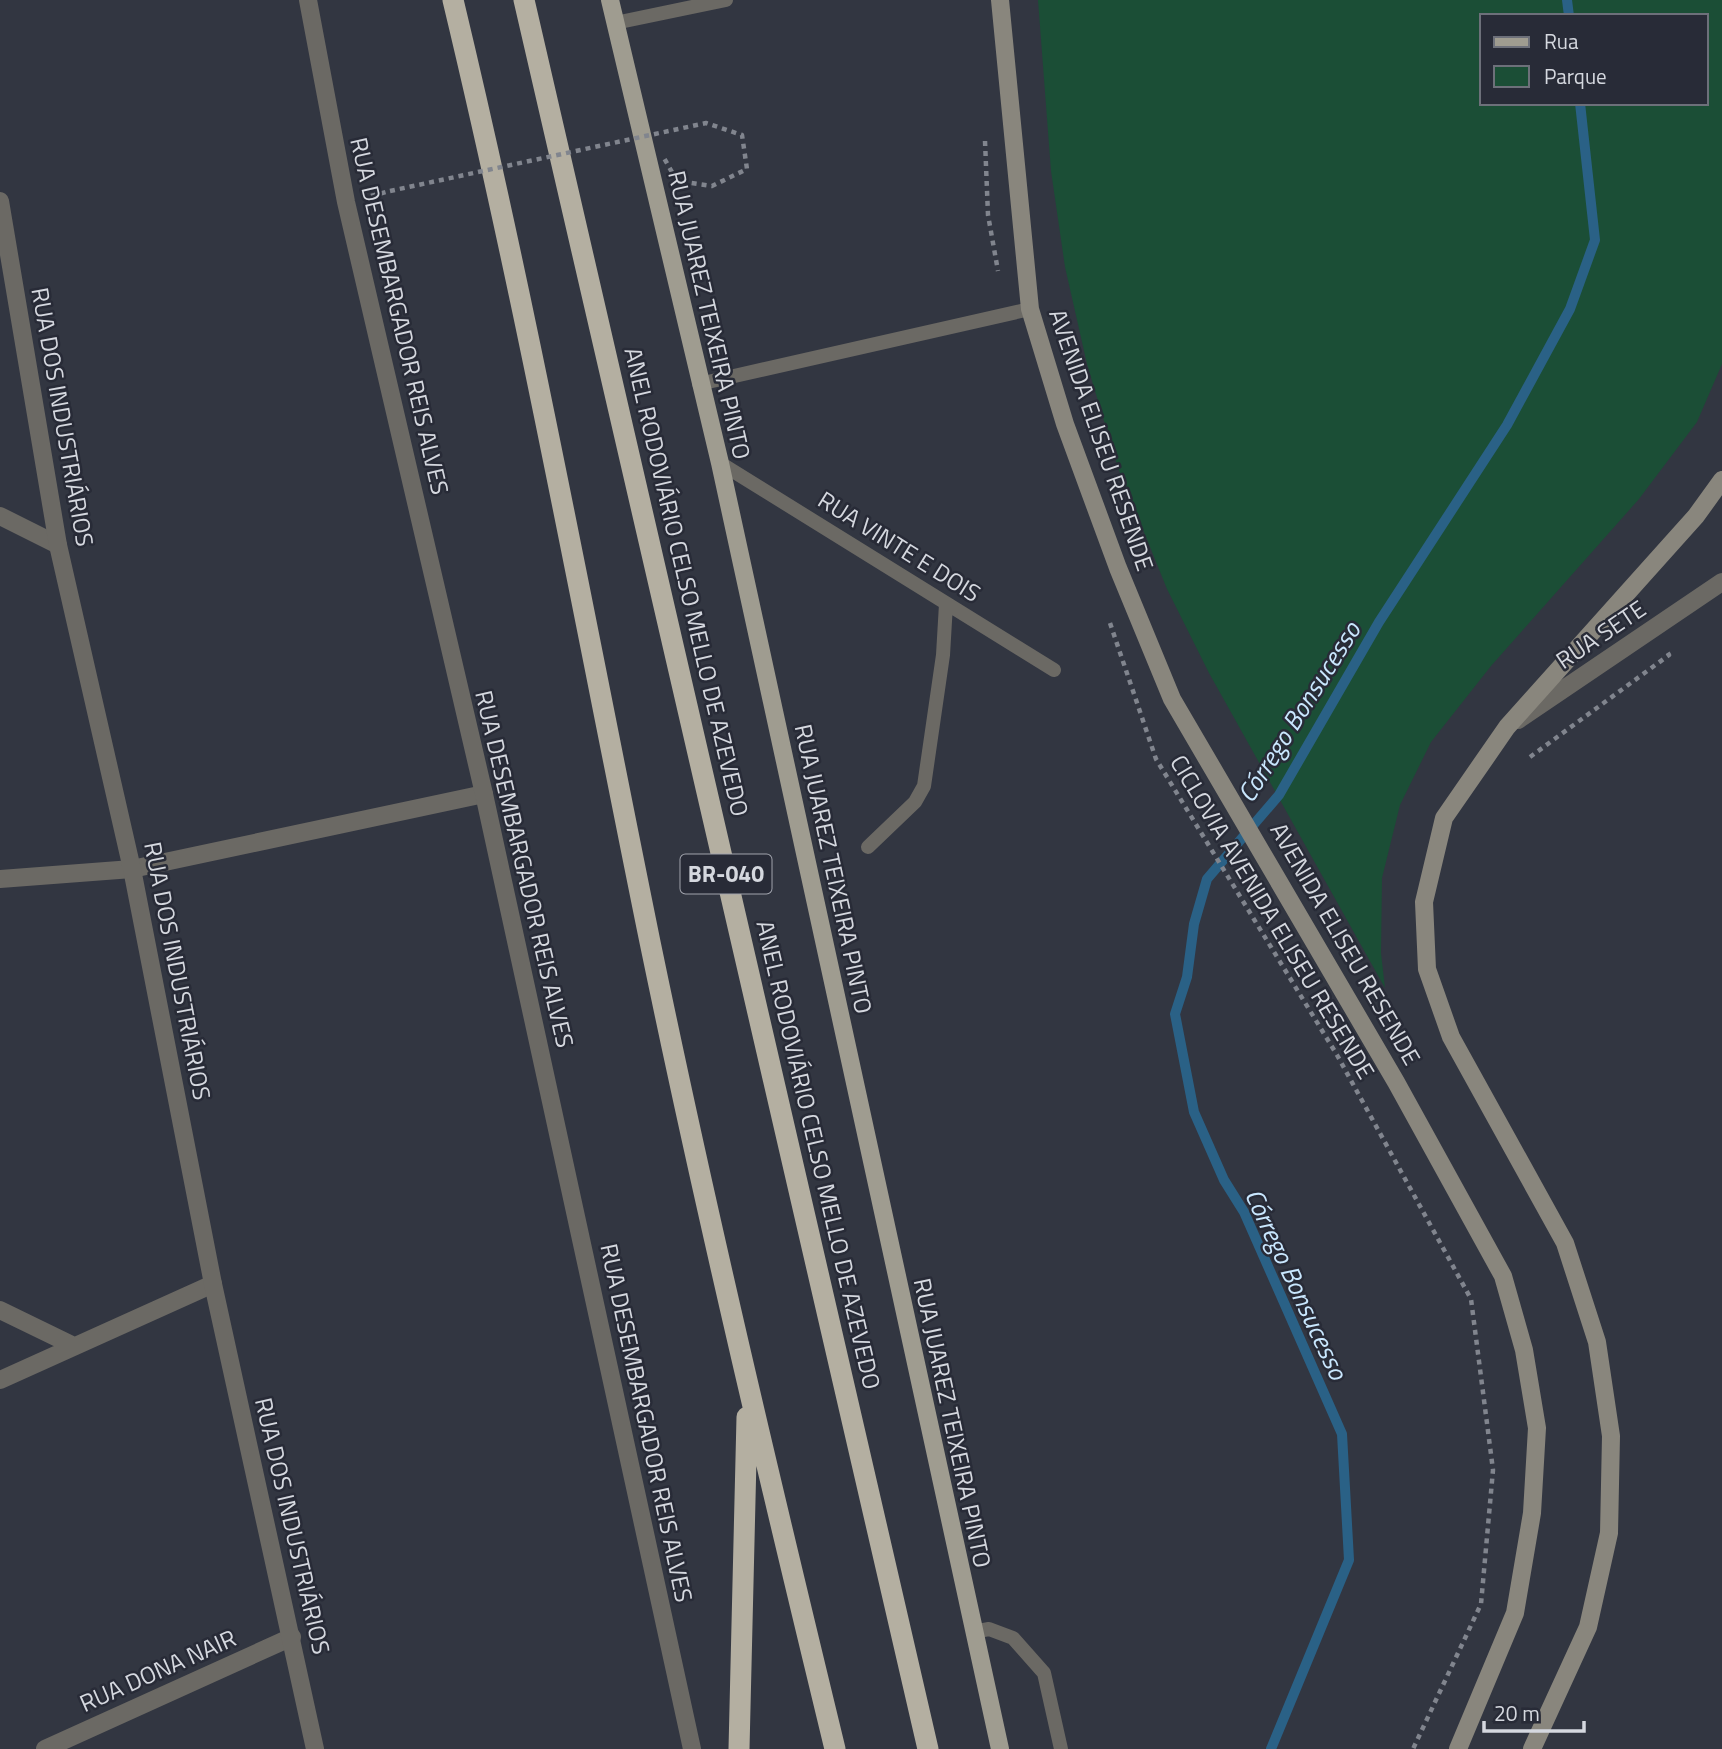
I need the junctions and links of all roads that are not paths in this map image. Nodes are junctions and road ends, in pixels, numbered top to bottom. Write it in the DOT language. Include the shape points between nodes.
graph roads {
  1 [pos="309,0"];
  2 [pos="453,0"];
  3 [pos="524,0"];
  4 [pos="610,0"];
  5 [pos="726,0"];
  6 [pos="1000,0"];
  7 [pos="615,23"];
  8 [pos="0,201"];
  9 [pos="1030,309"];
  10 [pos="699,384"];
  11 [pos="720,463"];
  12 [pos="1722,480"];
  13 [pos="0,516"];
  14 [pos="58,545"];
  15 [pos="1722,582"];
  16 [pos="946,604"];
  17 [pos="1054,670"];
  18 [pos="1507,727"];
  19 [pos="484,794"];
  20 [pos="868,846"];
  21 [pos="132,869"];
  22 [pos="0,879"];
  23 [pos="213,1284"];
  24 [pos="0,1310"];
  25 [pos="74,1346"];
  26 [pos="0,1380"];
  27 [pos="748,1387"];
  28 [pos="973,1632"];
  29 [pos="292,1637"];
  30 [pos="44,1749"];
  31 [pos="315,1749"];
  32 [pos="692,1749"];
  33 [pos="739,1749"];
  34 [pos="835,1749"];
  35 [pos="928,1749"];
  36 [pos="1000,1749"];
  37 [pos="1061,1749"];
  38 [pos="1458,1749"];
  39 [pos="1532,1749"];
  1 -- 19 [label="street, RUA DESEMBARGADOR REIS ALVES" via="346,202"];
  2 -- 27 [label="highway" via="491,155 652,948"];
  3 -- 35 [label="highway, ANEL RODOVIÁRIO CELSO MELLO DE AZEVEDO / BR-040"];
  4 -- 7 [label="main road, RUA JUAREZ TEIXEIRA PINTO"];
  5 -- 7 [label="lane"];
  6 -- 9 [label="main road, AVENIDA ELISEU RESENDE"];
  7 -- 10 [label="main road, RUA JUAREZ TEIXEIRA PINTO"];
  8 -- 14 [label="street, RUA DOS INDUSTRIÁRIOS"];
  9 -- 10 [label="lane"];
  9 -- 38 [label="main road, AVENIDA ELISEU RESENDE" via="1069,437 1172,699 1503,1276 1537,1428 1532,1513 1515,1614"];
  10 -- 11 [label="main road, RUA JUAREZ TEIXEIRA PINTO"];
  11 -- 16 [label="lane, RUA VINTE E DOIS"];
  11 -- 28 [label="main road, RUA JUAREZ TEIXEIRA PINTO"];
  12 -- 18 [label="main road, AVENIDA ELISEU RESENDE" via="1696,516"];
  13 -- 14 [label="street"];
  14 -- 21 [label="street, RUA DOS INDUSTRIÁRIOS"];
  15 -- 18 [label="street, RUA SETE"];
  16 -- 17 [label="lane, RUA VINTE E DOIS"];
  16 -- 20 [label="lane" via="924,786 915,802"];
  18 -- 39 [label="main road, AVENIDA ELISEU RESENDE" via="1444,818 1424,902 1427,969 1451,1037 1565,1242 1597,1342 1611,1436 1609,1533 1588,1628"];
  19 -- 21 [label="street"];
  19 -- 32 [label="street, RUA DESEMBARGADOR REIS ALVES"];
  21 -- 22 [label="street"];
  21 -- 23 [label="street, RUA DOS INDUSTRIÁRIOS"];
  23 -- 25 [label="street"];
  23 -- 29 [label="street, RUA DOS INDUSTRIÁRIOS"];
  24 -- 25 [label="street"];
  25 -- 26 [label="street"];
  27 -- 33 [label="highway"];
  27 -- 34 [label="highway"];
  28 -- 36 [label="main road, RUA JUAREZ TEIXEIRA PINTO"];
  28 -- 37 [label="lane" via="989,1629 1013,1638 1044,1673"];
  29 -- 30 [label="street, RUA DONA NAIR"];
  29 -- 31 [label="street, RUA DOS INDUSTRIÁRIOS"];
}
